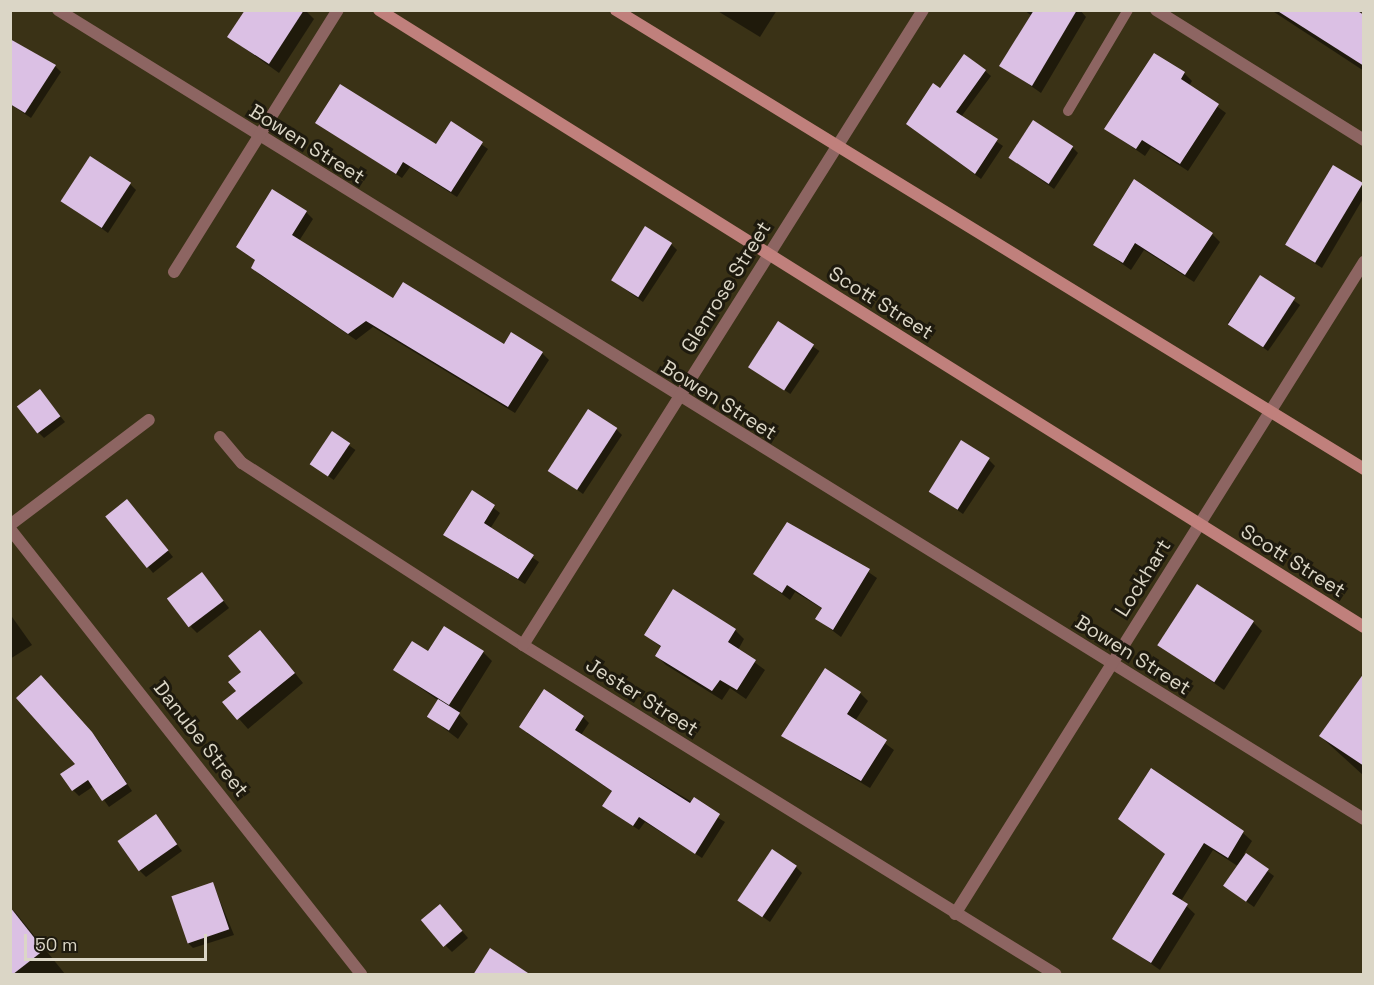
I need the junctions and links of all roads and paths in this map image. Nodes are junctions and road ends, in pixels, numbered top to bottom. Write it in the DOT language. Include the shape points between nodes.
graph roads {
  1 [pos="58,10"];
  2 [pos="338,10"];
  3 [pos="379,10"];
  4 [pos="616,10"];
  5 [pos="923,10"];
  6 [pos="1128,10"];
  7 [pos="1156,10"];
  8 [pos="1068,111"];
  9 [pos="259,137"];
  10 [pos="1364,140"];
  11 [pos="836,148"];
  12 [pos="768,255"];
  13 [pos="1364,262"];
  14 [pos="174,272"];
  15 [pos="679,398"];
  16 [pos="1270,411"];
  17 [pos="149,420"];
  18 [pos="220,437"];
  19 [pos="1364,469"];
  20 [pos="1198,526"];
  21 [pos="10,527"];
  22 [pos="1364,627"];
  23 [pos="523,645"];
  24 [pos="1111,664"];
  25 [pos="1364,819"];
  26 [pos="955,914"];
  27 [pos="361,975"];
  28 [pos="1055,975"];
  1 -- 9 [label="street, Bowen Street"];
  2 -- 9 [label="street"];
  3 -- 12 [label="main road, Scott Street"];
  4 -- 11 [label="main road"];
  5 -- 11 [label="street, Glenrose Street"];
  6 -- 8 [label="lane"];
  7 -- 10 [label="street"];
  9 -- 14 [label="street"];
  9 -- 15 [label="street, Bowen Street"];
  11 -- 12 [label="street, Glenrose Street"];
  11 -- 16 [label="main road"];
  12 -- 15 [label="street, Glenrose Street"];
  12 -- 20 [label="main road, Scott Street"];
  13 -- 16 [label="street, Lockhart"];
  15 -- 23 [label="street, Glenrose Street"];
  15 -- 24 [label="street, Bowen Street"];
  16 -- 19 [label="main road"];
  16 -- 20 [label="street, Lockhart"];
  17 -- 21 [label="street"];
  18 -- 23 [label="street, Jester Street" via="242,463"];
  20 -- 22 [label="main road, Scott Street"];
  20 -- 24 [label="street, Lockhart"];
  21 -- 27 [label="street, Danube Street"];
  23 -- 26 [label="street, Jester Street"];
  24 -- 25 [label="street, Bowen Street"];
  24 -- 26 [label="street, Lockhart"];
  26 -- 28 [label="street, Jester Street"];
}
